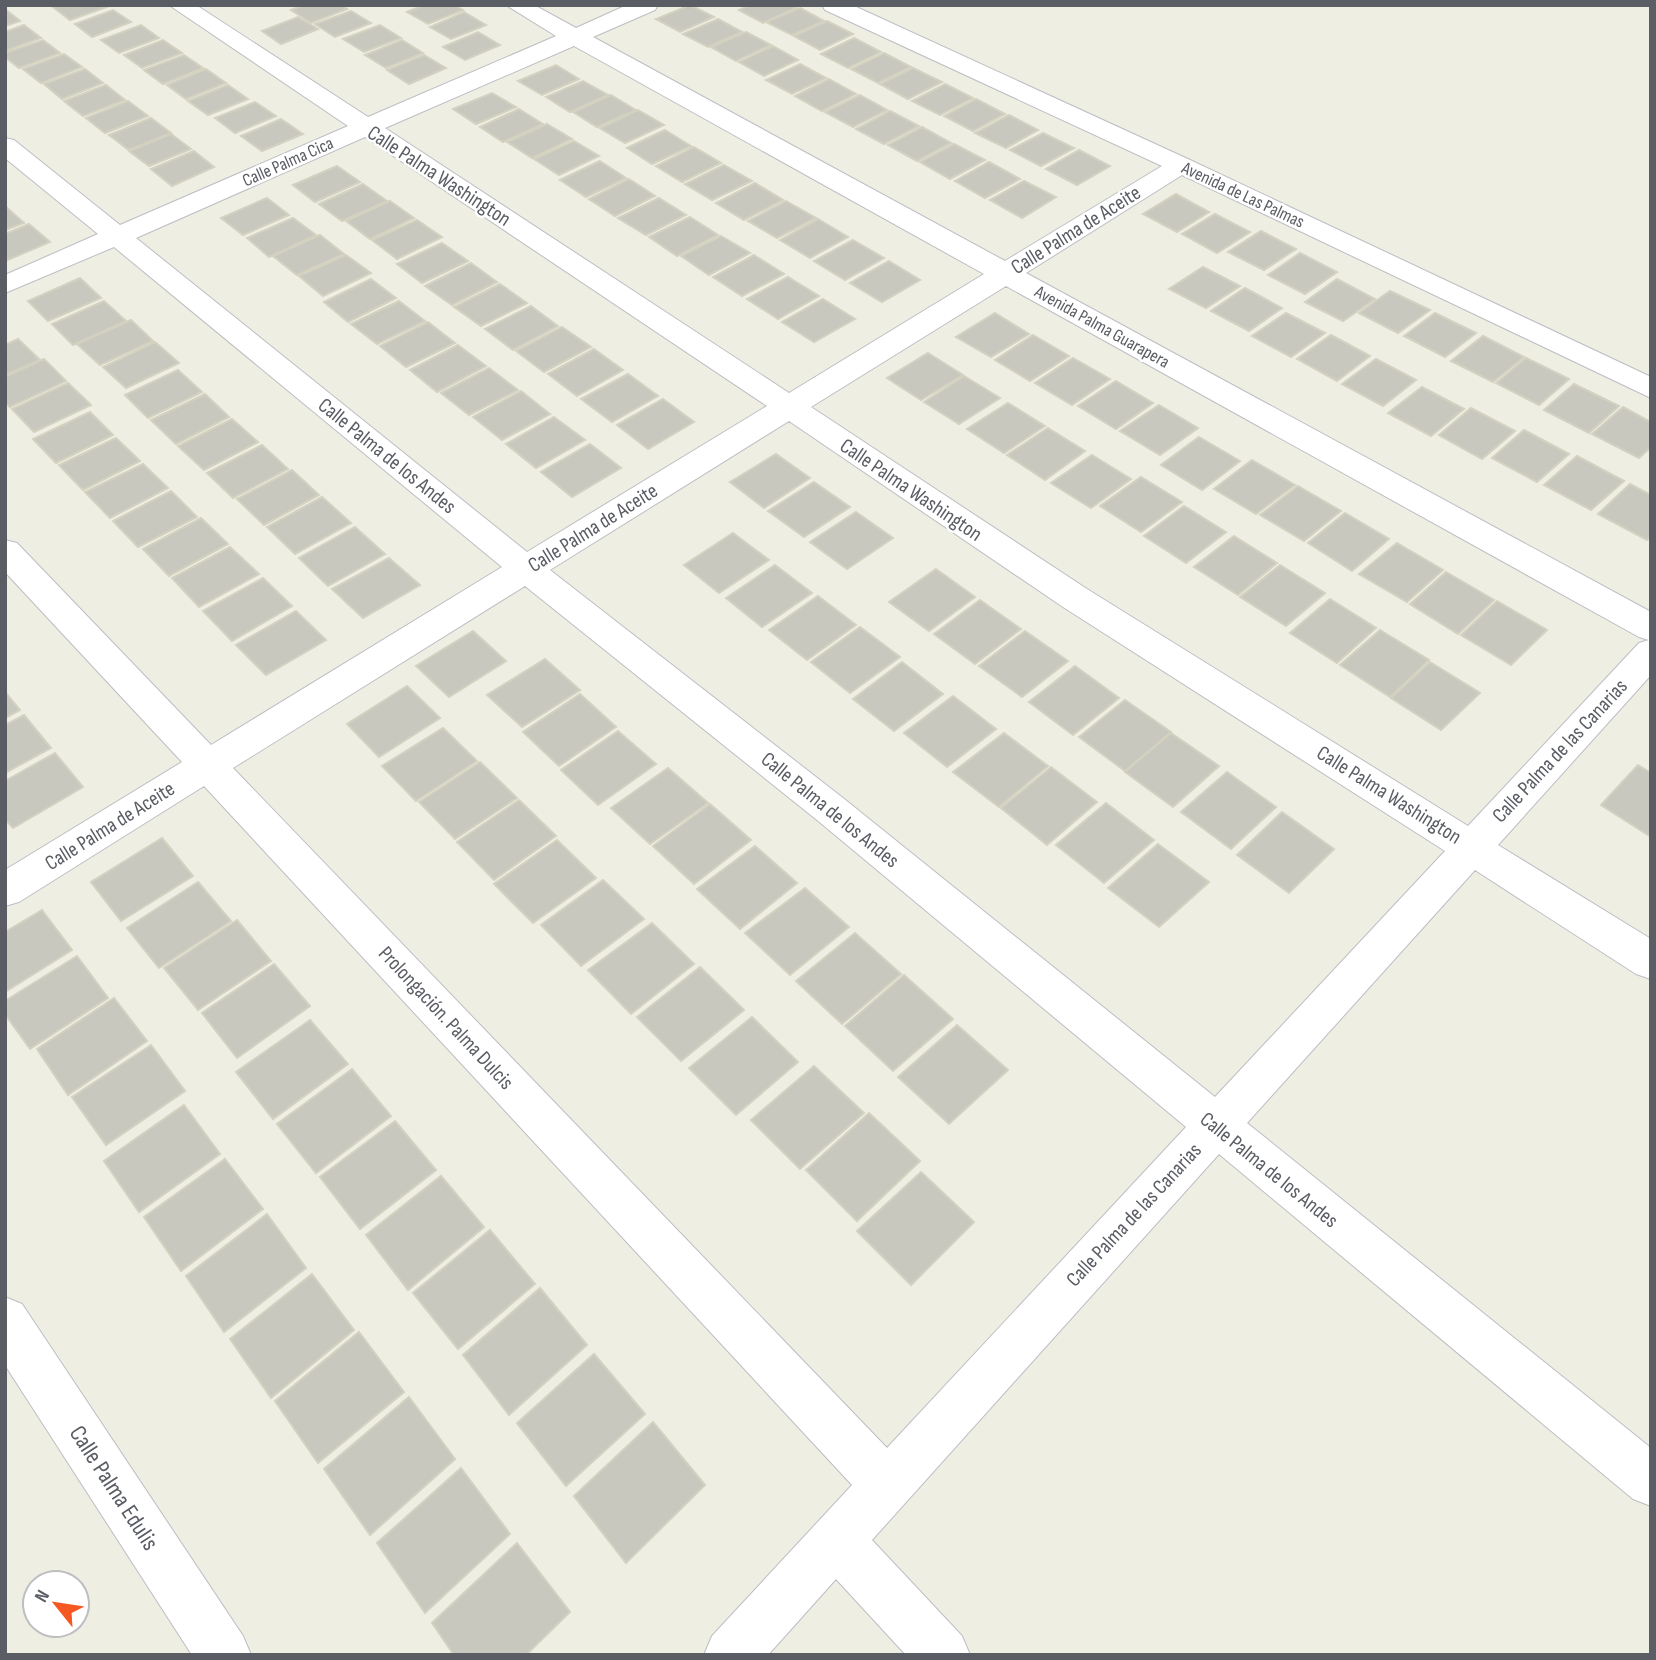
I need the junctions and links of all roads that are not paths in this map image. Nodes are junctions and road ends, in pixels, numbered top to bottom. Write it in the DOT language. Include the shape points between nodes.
graph roads {
  1 [pos="180,5"];
  2 [pos="517,5"];
  3 [pos="647,5"];
  4 [pos="833,5"];
  5 [pos="575,37"];
  6 [pos="366,128"];
  7 [pos="5,145"];
  8 [pos="1181,165"];
  9 [pos="117,236"];
  10 [pos="1005,273"];
  11 [pos="5,285"];
  12 [pos="1651,389"];
  13 [pos="788,408"];
  14 [pos="5,551"];
  15 [pos="526,569"];
  16 [pos="1651,628"];
  17 [pos="1651,652"];
  18 [pos="208,766"];
  19 [pos="1471,847"];
  20 [pos="5,890"];
  21 [pos="1651,961"];
  22 [pos="1215,1127"];
  23 [pos="5,1321"];
  24 [pos="1651,1481"];
  25 [pos="887,1485"];
  26 [pos="836,1540"];
  27 [pos="224,1655"];
  28 [pos="731,1655"];
  29 [pos="943,1655"];
  1 -- 6 [label="street, Calle Palma Washington"];
  2 -- 5 [label="street, Avenida Palma Guarapera"];
  3 -- 5 [label="street, Calle Palma Cica"];
  4 -- 8 [label="street, Avenida de Las Palmas"];
  5 -- 6 [label="street, Calle Palma Cica"];
  5 -- 10 [label="street, Avenida Palma Guarapera"];
  6 -- 9 [label="street, Calle Palma Cica"];
  6 -- 13 [label="street, Calle Palma Washington"];
  7 -- 9 [label="street, Calle Palma de los Andes"];
  8 -- 10 [label="street, Calle Palma de Aceite"];
  8 -- 12 [label="street, Avenida de Las Palmas"];
  9 -- 11 [label="street, Calle Palma Cica"];
  9 -- 15 [label="street, Calle Palma de los Andes"];
  10 -- 13 [label="street, Calle Palma de Aceite"];
  10 -- 16 [label="street, Avenida Palma Guarapera"];
  13 -- 15 [label="street, Calle Palma de Aceite"];
  13 -- 19 [label="street, Calle Palma Washington" via="1075,598"];
  14 -- 18 [label="street, Prolongación. Palma Dulcis"];
  15 -- 18 [label="street, Calle Palma de Aceite"];
  15 -- 22 [label="street, Calle Palma de los Andes" via="830,809"];
  17 -- 19 [label="street, Calle Palma de las Canarias"];
  18 -- 20 [label="street, Calle Palma de Aceite"];
  18 -- 25 [label="street, Prolongación. Palma Dulcis"];
  19 -- 21 [label="street, Calle Palma Washington"];
  19 -- 22 [label="street, Calle Palma de las Canarias"];
  22 -- 24 [label="street, Calle Palma de los Andes"];
  22 -- 25 [label="street, Calle Palma de las Canarias"];
  23 -- 27 [label="street, Calle Palma Edulis"];
  25 -- 26 [label="street, Calle Palma de las Canarias"];
  26 -- 28 [label="street, Calle Palma de las Canarias"];
  26 -- 29 [label="street"];
}
